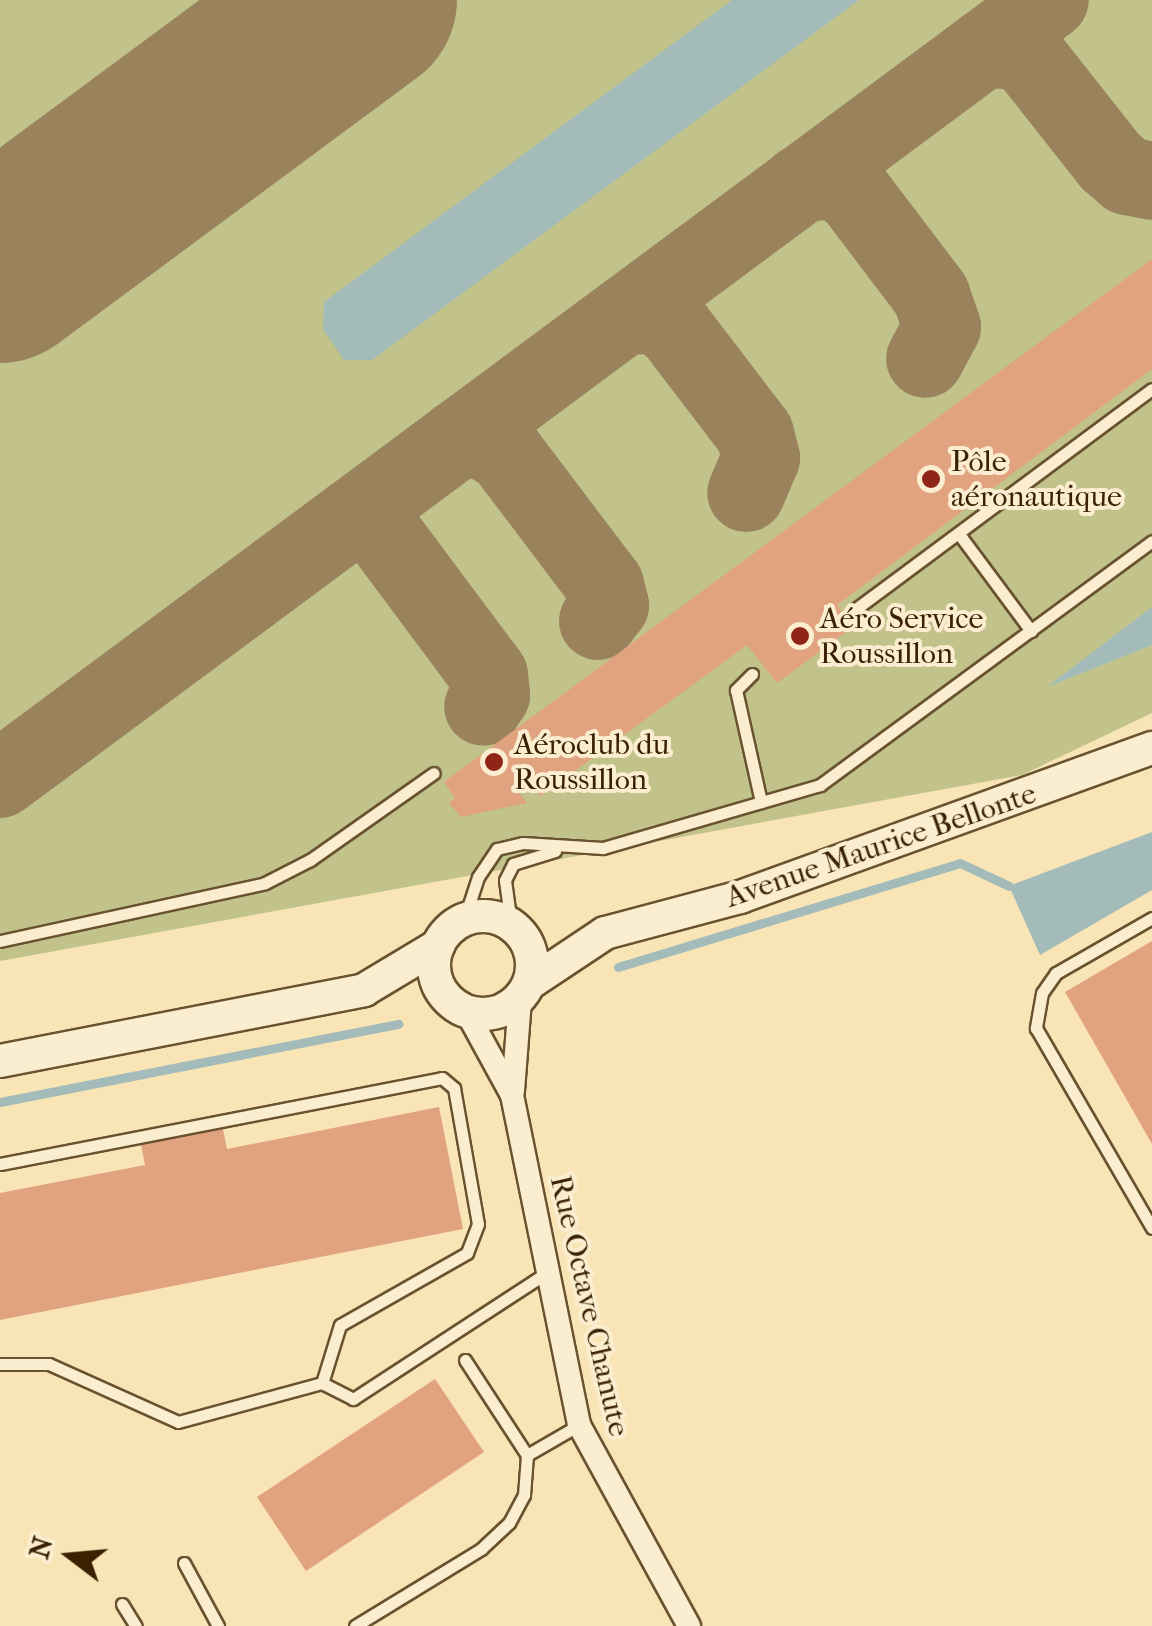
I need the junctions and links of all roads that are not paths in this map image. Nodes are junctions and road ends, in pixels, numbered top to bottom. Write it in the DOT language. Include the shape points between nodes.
graph roads {
  1 [pos="1152,390"];
  2 [pos="960,534"];
  3 [pos="1152,541"];
  4 [pos="852,611"];
  5 [pos="1030,631"];
  6 [pos="752,674"];
  7 [pos="1152,748"];
  8 [pos="434,774"];
  9 [pos="761,802"];
  10 [pos="564,849"];
  11 [pos="1152,918"];
  12 [pos="464,920"];
  13 [pos="515,927"];
  14 [pos="605,933"];
  15 [pos="0,941"];
  16 [pos="438,945"];
  17 [pos="364,990"];
  18 [pos="524,991"];
  19 [pos="457,1006"];
  20 [pos="0,1061"];
  21 [pos="512,1095"];
  22 [pos="0,1164"];
  23 [pos="1152,1228"];
  24 [pos="546,1273"];
  25 [pos="464,1360"];
  26 [pos="0,1364"];
  27 [pos="322,1383"];
  28 [pos="578,1425"];
  29 [pos="527,1455"];
  30 [pos="184,1563"];
  31 [pos="122,1604"];
  32 [pos="136,1626"];
  33 [pos="218,1626"];
  34 [pos="355,1626"];
  35 [pos="689,1626"];
  1 -- 2 [label="lane"];
  2 -- 4 [label="lane"];
  2 -- 5 [label="lane"];
  3 -- 5 [label="lane"];
  5 -- 9 [label="lane" via="820,785"];
  6 -- 9 [label="lane" via="736,690"];
  7 -- 14 [label="street, Avenue Maurice Bellonte" via="777,884"];
  8 -- 15 [label="lane" via="310,860 265,883"];
  9 -- 10 [label="lane" via="603,848"];
  10 -- 12 [label="lane" via="524,843 498,849 478,877"];
  10 -- 13 [label="lane" via="513,864 506,880"];
  11 -- 23 [label="lane" via="1056,974 1036,1014 1044,1045"];
  12 -- 13 [label="street" via="496,918"];
  12 -- 16 [label="street"];
  13 -- 14 [label="street, Avenue Maurice Bellonte"];
  13 -- 18 [label="street" via="532,955"];
  14 -- 18 [label="street, Avenue Maurice Bellonte"];
  16 -- 17 [label="street"];
  16 -- 19 [label="street" via="435,974"];
  17 -- 19 [label="street"];
  17 -- 20 [label="street"];
  18 -- 19 [label="street" via="494,1014"];
  18 -- 21 [label="street, Rue Octave Chanute"];
  19 -- 21 [label="street, Rue Octave Chanute"];
  21 -- 24 [label="street, Rue Octave Chanute"];
  22 -- 27 [label="lane" via="442,1078 454,1088 478,1224 468,1253 340,1325"];
  24 -- 27 [label="lane" via="352,1400"];
  24 -- 28 [label="street, Rue Octave Chanute"];
  25 -- 29 [label="lane"];
  26 -- 27 [label="lane" via="49,1364 178,1422"];
  28 -- 29 [label="lane"];
  28 -- 35 [label="street, Rue Octave Chanute"];
  29 -- 34 [label="lane" via="524,1495 509,1522 481,1549"];
  30 -- 33 [label="lane"];
  31 -- 32 [label="lane"];
}
